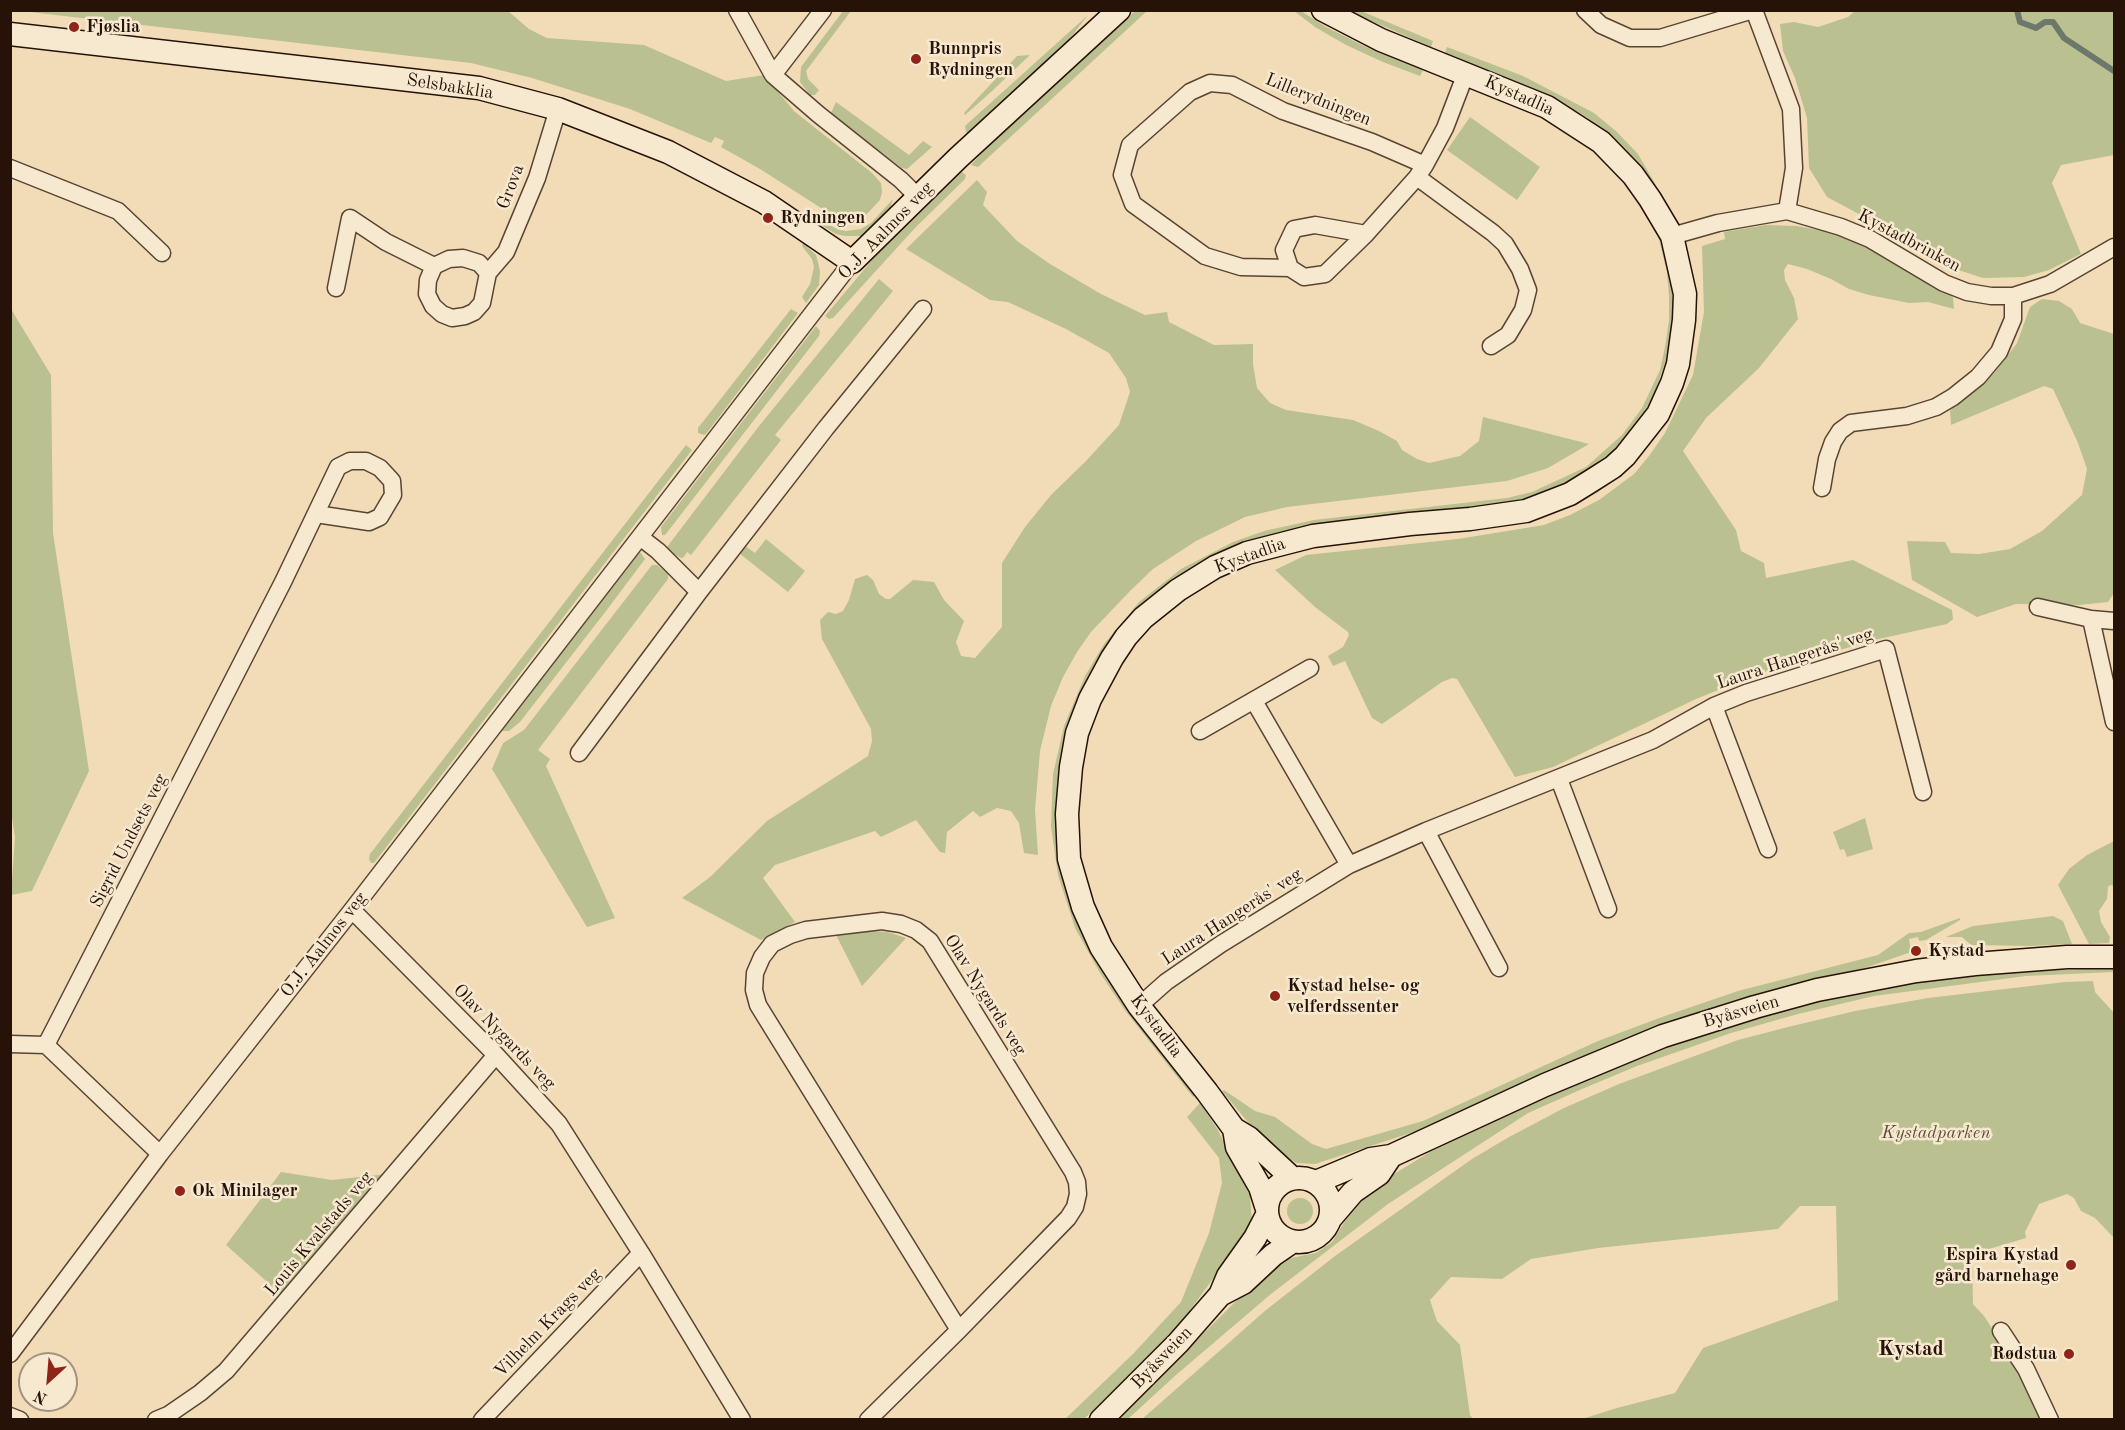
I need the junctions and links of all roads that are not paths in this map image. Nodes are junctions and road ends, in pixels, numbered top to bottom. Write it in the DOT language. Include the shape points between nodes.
graph roads {
  1 [pos="737,10"];
  2 [pos="823,10"];
  3 [pos="1119,10"];
  4 [pos="1323,10"];
  5 [pos="1585,10"];
  6 [pos="1754,10"];
  7 [pos="10,34"];
  8 [pos="1467,74"];
  9 [pos="773,75"];
  10 [pos="558,109"];
  11 [pos="10,168"];
  12 [pos="1421,171"];
  13 [pos="918,196"];
  14 [pos="1787,211"];
  15 [pos="1365,234"];
  16 [pos="1672,236"];
  17 [pos="2115,247"];
  18 [pos="162,253"];
  19 [pos="852,262"];
  20 [pos="434,266"];
  21 [pos="1290,268"];
  22 [pos="488,273"];
  23 [pos="336,288"];
  24 [pos="2013,296"];
  25 [pos="923,309"];
  26 [pos="1491,346"];
  27 [pos="1822,488"];
  28 [pos="316,514"];
  29 [pos="640,537"];
  30 [pos="699,592"];
  31 [pos="2038,608"];
  32 [pos="2091,619"];
  33 [pos="2115,621"];
  34 [pos="1310,668"];
  35 [pos="1254,701"];
  36 [pos="1714,706"];
  37 [pos="2115,722"];
  38 [pos="1200,731"];
  39 [pos="579,753"];
  40 [pos="1559,779"];
  41 [pos="1923,792"];
  42 [pos="1426,831"];
  43 [pos="1768,849"];
  44 [pos="1349,865"];
  45 [pos="1608,909"];
  46 [pos="352,910"];
  47 [pos="2115,957"];
  48 [pos="1499,968"];
  49 [pos="1139,1006"];
  50 [pos="10,1044"];
  51 [pos="46,1045"];
  52 [pos="496,1055"];
  53 [pos="1234,1129"];
  54 [pos="160,1154"];
  55 [pos="1391,1156"];
  56 [pos="1292,1178"];
  57 [pos="1316,1182"];
  58 [pos="1267,1210"];
  59 [pos="1330,1219"];
  60 [pos="1292,1242"];
  61 [pos="641,1253"];
  62 [pos="1220,1295"];
  63 [pos="959,1330"];
  64 [pos="2001,1331"];
  65 [pos="10,1354"];
  66 [pos="10,1416"];
  67 [pos="20,1419"];
  68 [pos="156,1419"];
  69 [pos="482,1419"];
  70 [pos="742,1419"];
  71 [pos="868,1419"];
  72 [pos="1101,1419"];
  73 [pos="2050,1419"];
  1 -- 9 [label="street"];
  2 -- 9 [label="street"];
  3 -- 13 [label="street, O.J. Aalmos veg"];
  4 -- 8 [label="street, Kystadlia" via="1381,40"];
  5 -- 6 [label="street" via="1601,25 1630,38 1660,39"];
  6 -- 14 [label="street" via="1791,109 1794,168"];
  7 -- 10 [label="street, Selsbakklia" via="479,88"];
  8 -- 12 [label="street, Lillerydningen" via="1445,128"];
  8 -- 16 [label="street, Kystadlia" via="1547,107 1601,142 1633,175"];
  9 -- 13 [label="street"];
  10 -- 19 [label="street, Selsbakklia" via="668,152 764,202"];
  10 -- 22 [label="street, Grova" via="537,178 506,252"];
  11 -- 18 [label="street" via="118,211"];
  12 -- 15 [label="street, Lillerydningen"];
  12 -- 21 [label="street, Lillerydningen" via="1372,142 1283,111 1232,85 1210,83 1190,92 1130,145 1122,175 1133,204 1205,256 1241,267"];
  12 -- 26 [label="street, Lillerydningen" via="1505,244 1520,269 1528,290 1523,310 1508,335"];
  13 -- 19 [label="street, O.J. Aalmos veg"];
  14 -- 16 [label="street"];
  14 -- 24 [label="street, Kystadbrinken" via="1870,239 1944,283 1967,292"];
  15 -- 21 [label="street, Lillerydningen" via="1325,274 1304,277"];
  15 -- 21 [label="street" via="1315,225 1294,229 1284,250"];
  16 -- 49 [label="street, Kystadlia" via="1684,294 1678,364 1658,414 1613,467 1569,494 1526,511 1347,531 1247,553 1178,590 1126,637 1090,699 1077,733 1067,814 1069,859 1083,907 1101,947"];
  17 -- 24 [label="street, Kystadbrinken" via="2050,284"];
  19 -- 29 [label="street, O.J. Aalmos veg"];
  20 -- 22 [label="street" via="463,258 479,263"];
  20 -- 22 [label="street, Grova" via="427,294 433,306 452,318 474,312 482,303"];
  20 -- 23 [label="street" via="350,218"];
  24 -- 27 [label="street" via="2013,319 1999,352 1978,377 1936,406 1907,416 1851,423 1833,442"];
  25 -- 30 [label="street"];
  28 -- 28 [label="street, Sigrid Undsets veg" via="369,522 388,507 393,495 392,481 366,460 350,461 339,467"];
  28 -- 51 [label="street, Sigrid Undsets veg"];
  29 -- 30 [label="street"];
  29 -- 46 [label="street, O.J. Aalmos veg"];
  30 -- 39 [label="street"];
  31 -- 32 [label="street"];
  32 -- 33 [label="street"];
  32 -- 37 [label="street"];
  34 -- 35 [label="street"];
  35 -- 38 [label="street"];
  35 -- 44 [label="street"];
  36 -- 40 [label="street, Laura Hangerås' veg" via="1653,740"];
  36 -- 41 [label="street, Laura Hangerås' veg" via="1886,649"];
  36 -- 43 [label="street, Laura Hangerås' veg"];
  40 -- 42 [label="street, Laura Hangerås' veg"];
  40 -- 45 [label="street"];
  42 -- 44 [label="street, Laura Hangerås' veg"];
  42 -- 48 [label="street"];
  44 -- 49 [label="street, Laura Hangerås' veg" via="1221,944"];
  46 -- 52 [label="street, Olav Nygards veg"];
  46 -- 54 [label="street, O.J. Aalmos veg"];
  47 -- 55 [label="street, Byåsveien" via="2055,958 1916,971 1817,990 1755,1007 1644,1044"];
  49 -- 53 [label="street, Kystadlia"];
  50 -- 51 [label="street"];
  51 -- 54 [label="street"];
  52 -- 61 [label="street, Olav Nygards veg" via="559,1124"];
  52 -- 68 [label="street, Louis Kvalstads veg" via="226,1371 168,1415"];
  53 -- 56 [label="street, Kystadlia"];
  53 -- 58 [label="street, Kystadlia" via="1237,1148 1260,1187"];
  54 -- 65 [label="street, O.J. Aalmos veg"];
  55 -- 57 [label="street, Byåsveien" via="1371,1159"];
  55 -- 59 [label="street, Byåsveien" via="1379,1174 1353,1192"];
  56 -- 57 [label="street"];
  56 -- 58 [label="street" via="1274,1189"];
  57 -- 59 [label="street" via="1330,1199"];
  58 -- 60 [label="street" via="1275,1232"];
  58 -- 62 [label="street, Byåsveien" via="1255,1238 1228,1276"];
  59 -- 60 [label="street" via="1320,1235 1301,1243"];
  60 -- 62 [label="street, Byåsveien" via="1243,1283"];
  61 -- 69 [label="street, Vilhelm Krags veg"];
  61 -- 70 [label="street, Olav Nygards veg"];
  62 -- 72 [label="street, Byåsveien"];
  63 -- 63 [label="street, Olav Nygards veg" via="758,1005 755,973 762,957 772,944 790,935 882,921 916,930 930,941 1073,1172 1078,1194 1068,1218"];
  63 -- 71 [label="street, Olav Nygards veg"];
  64 -- 73 [label="street" via="2026,1369"];
  66 -- 67 [label="street"];
}
